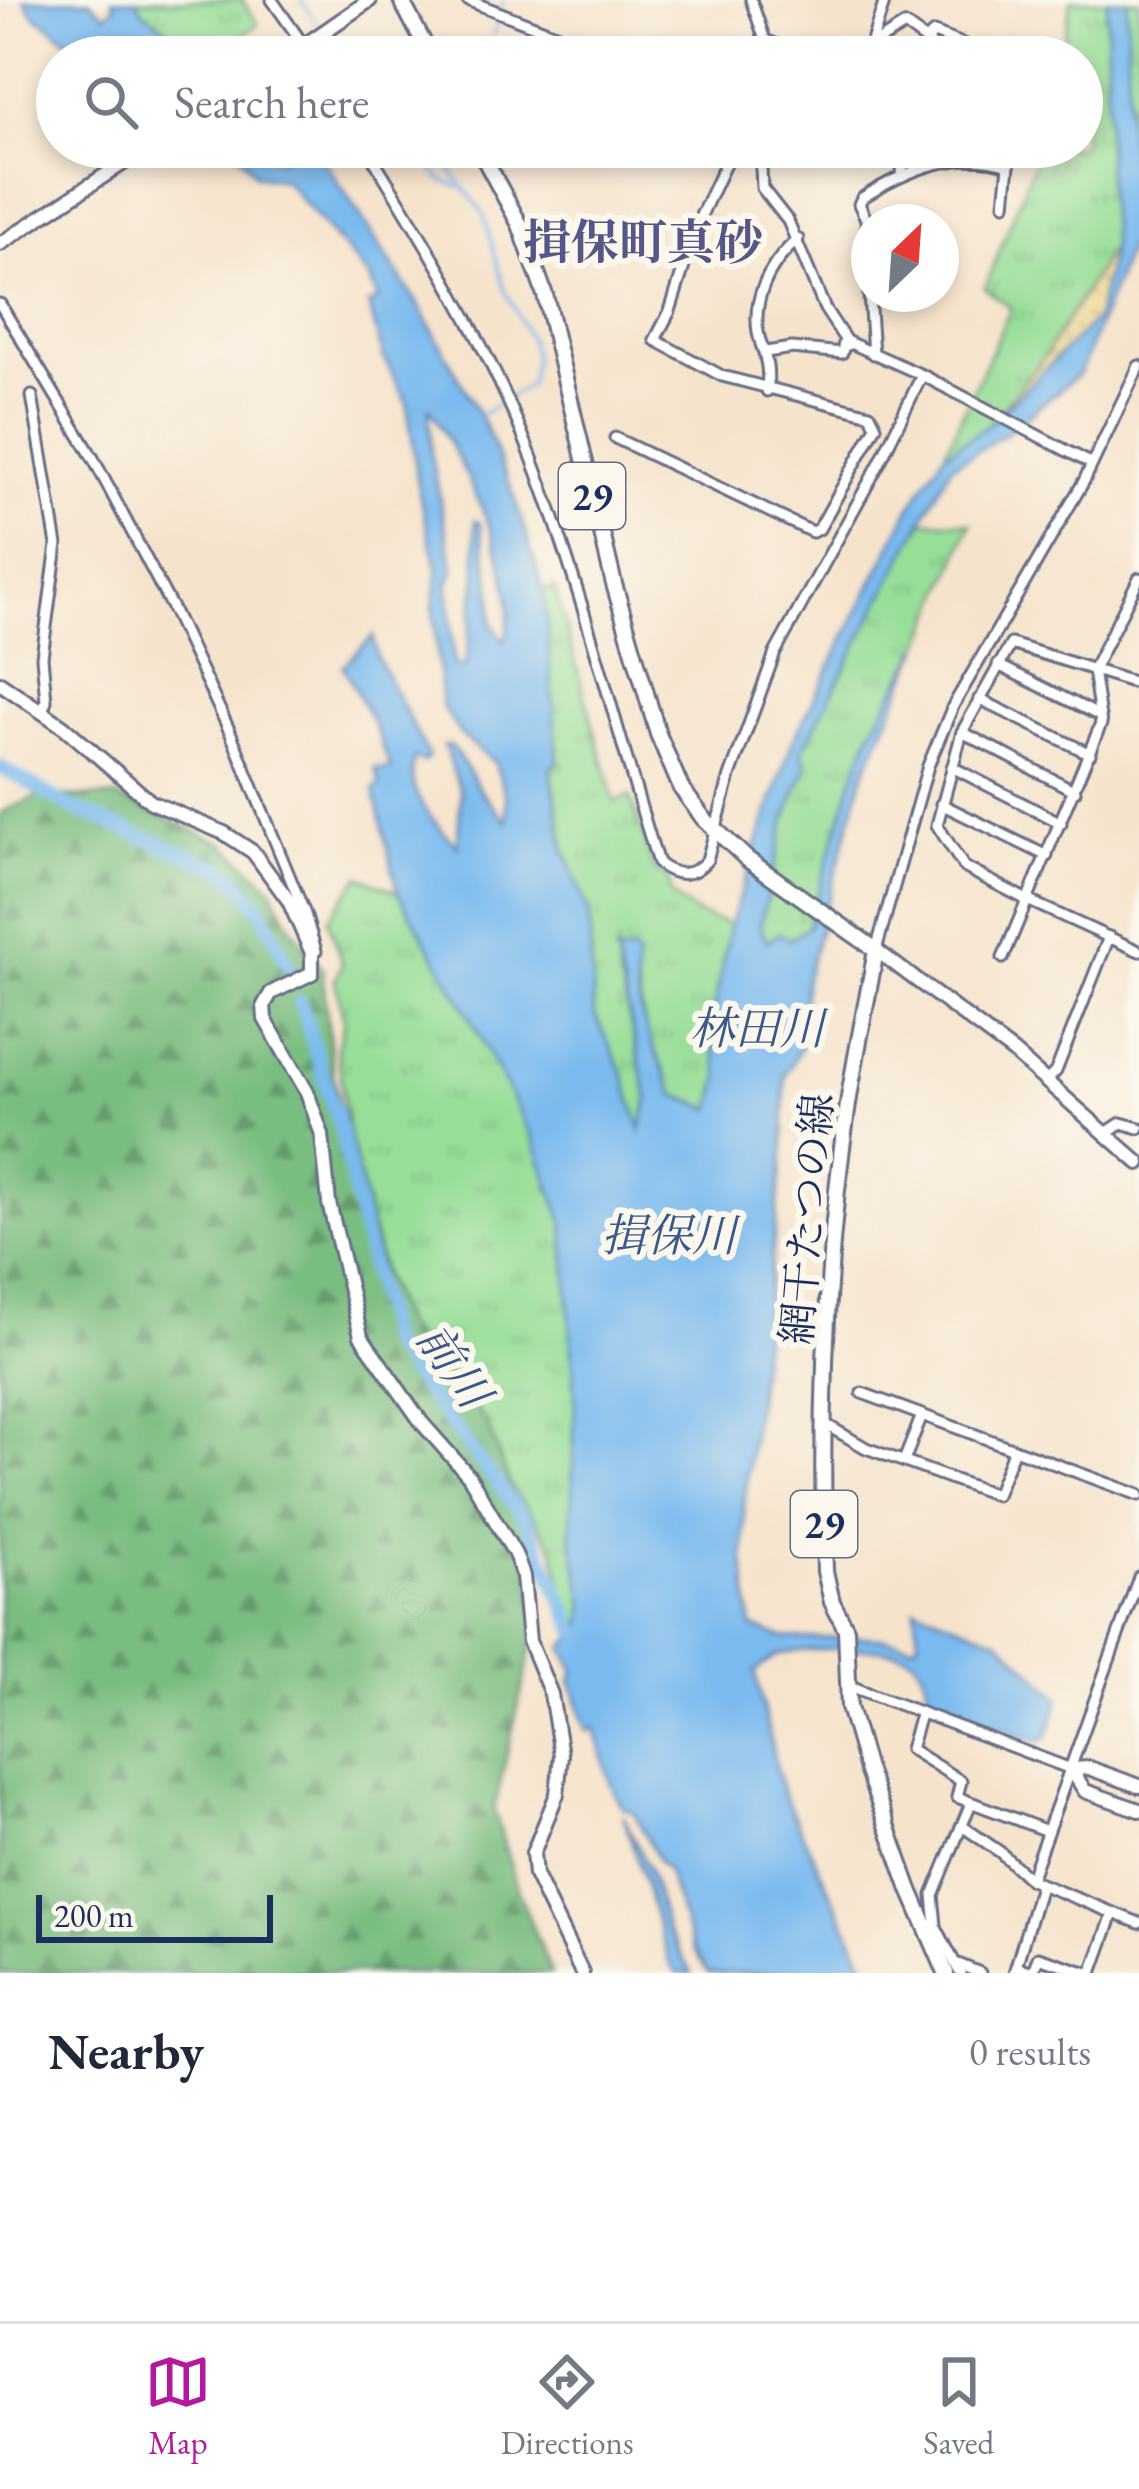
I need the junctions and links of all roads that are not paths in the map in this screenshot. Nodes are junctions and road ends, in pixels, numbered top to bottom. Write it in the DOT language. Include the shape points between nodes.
graph roads {
  1 [pos="276,0"];
  2 [pos="370,0"];
  3 [pos="401,0"];
  4 [pos="467,0"];
  5 [pos="751,0"];
  6 [pos="885,0"];
  7 [pos="494,5"];
  8 [pos="299,36"];
  9 [pos="318,36"];
  10 [pos="420,36"];
  11 [pos="566,36"];
  12 [pos="764,36"];
  13 [pos="874,36"];
  14 [pos="890,36"];
  15 [pos="920,36"];
  16 [pos="116,168"];
  17 [pos="378,168"];
  18 [pos="489,168"];
  19 [pos="723,168"];
  20 [pos="761,168"];
  21 [pos="902,168"];
  22 [pos="920,168"];
  23 [pos="1009,168"];
  24 [pos="902,173"];
  25 [pos="859,204"];
  26 [pos="1005,204"];
  27 [pos="798,239"];
  28 [pos="0,244"];
  29 [pos="0,304"];
  30 [pos="870,312"];
  31 [pos="766,352"];
  32 [pos="872,353"];
  33 [pos="1139,366"];
  34 [pos="922,375"];
  35 [pos="767,391"];
  36 [pos="32,396"];
  37 [pos="615,438"];
  38 [pos="1092,464"];
  39 [pos="1139,578"];
  40 [pos="998,665"];
  41 [pos="1093,670"];
  42 [pos="0,683"];
  43 [pos="1139,684"];
  44 [pos="979,699"];
  45 [pos="42,711"];
  46 [pos="1100,716"];
  47 [pos="962,733"];
  48 [pos="1090,754"];
  49 [pos="952,767"];
  50 [pos="1075,791"];
  51 [pos="941,804"];
  52 [pos="1061,823"];
  53 [pos="718,835"];
  54 [pos="1047,856"];
  55 [pos="1028,900"];
  56 [pos="1109,937"];
  57 [pos="873,948"];
  58 [pos="1139,951"];
  59 [pos="312,953"];
  60 [pos="1003,958"];
  61 [pos="1047,1081"];
  62 [pos="1139,1128"];
  63 [pos="1106,1133"];
  64 [pos="1139,1163"];
  65 [pos="862,1393"];
  66 [pos="922,1415"];
  67 [pos="825,1424"];
  68 [pos="1014,1449"];
  69 [pos="904,1461"];
  70 [pos="1139,1495"];
  71 [pos="1139,1577"];
  72 [pos="847,1685"];
  73 [pos="920,1715"];
  74 [pos="1071,1769"];
  75 [pos="1139,1786"];
  76 [pos="970,1802"];
  77 [pos="1139,1810"];
  78 [pos="962,1826"];
  79 [pos="1047,1831"];
  80 [pos="1035,1883"];
  81 [pos="910,1890"];
  82 [pos="1114,1914"];
  83 [pos="1139,1923"];
  84 [pos="936,1926"];
  85 [pos="954,1970"];
  86 [pos="1015,1970"];
  87 [pos="582,1973"];
  88 [pos="980,1973"];
  89 [pos="1090,1973"];
  1 -- 8 [label="street"];
  2 -- 9 [label="main road, bridge"];
  3 -- 10 [label="main road"];
  4 -- 7 [label="street"];
  5 -- 12 [label="street"];
  6 -- 13 [label="street"];
  7 -- 11 [label="street"];
  14 -- 15 [label="street" via="905,25"];
  16 -- 28 [label="main road"];
  17 -- 53 [label="street" via="469,324 528,449 658,863 681,875 700,868"];
  18 -- 53 [label="main road, 29" via="544,295 658,734 681,788"];
  19 -- 35 [label="street" via="655,340"];
  20 -- 27 [label="street" via="762,188"];
  21 -- 24 [label="street"];
  22 -- 24 [label="street"];
  23 -- 26 [label="street"];
  24 -- 25 [label="street"];
  27 -- 31 [label="street" via="764,282 759,320"];
  27 -- 32 [label="street" via="846,341"];
  29 -- 59 [label="street" via="93,458 206,678 310,928"];
  30 -- 32 [label="street"];
  31 -- 32 [label="street" via="842,353 844,343"];
  31 -- 35 [label="street"];
  32 -- 34 [label="street"];
  33 -- 38 [label="street"];
  34 -- 38 [label="street"];
  34 -- 53 [label="street" via="775,653 730,776"];
  35 -- 37 [label="street" via="870,414 876,422 812,532"];
  36 -- 45 [label="street" via="57,544"];
  38 -- 57 [label="street" via="952,706"];
  39 -- 41 [label="street"];
  40 -- 41 [label="street" via="1011,644"];
  40 -- 44 [label="street"];
  40 -- 46 [label="street"];
  41 -- 43 [label="street"];
  41 -- 46 [label="street"];
  42 -- 45 [label="main road"];
  44 -- 47 [label="street"];
  44 -- 48 [label="street"];
  45 -- 59 [label="main road" via="152,802 253,852 278,882"];
  46 -- 48 [label="street"];
  47 -- 49 [label="street"];
  47 -- 50 [label="street"];
  48 -- 50 [label="street"];
  49 -- 51 [label="street"];
  49 -- 52 [label="street"];
  50 -- 52 [label="street"];
  51 -- 54 [label="street"];
  51 -- 55 [label="street" via="937,825 964,867"];
  52 -- 54 [label="street"];
  53 -- 57 [label="main road, 29"];
  54 -- 55 [label="street"];
  55 -- 56 [label="street"];
  55 -- 60 [label="street"];
  56 -- 58 [label="street"];
  56 -- 61 [label="street"];
  57 -- 61 [label="main road"];
  57 -- 67 [label="main road, 網干たつの線 / 29" via="836,1212"];
  59 -- 87 [label="main road" via="312,973 271,993 265,1019 308,1092 322,1135 328,1203 361,1336 470,1476 523,1576 529,1641 551,1694 561,1755 557,1794 532,1860"];
  61 -- 63 [label="main road"];
  62 -- 63 [label="street" via="1121,1123"];
  63 -- 64 [label="main road"];
  65 -- 66 [label="street"];
  66 -- 68 [label="street"];
  66 -- 69 [label="street"];
  67 -- 69 [label="street"];
  67 -- 72 [label="main road, 網干たつの線 / 29" via="826,1571 846,1629"];
  68 -- 69 [label="street" via="996,1495"];
  68 -- 70 [label="street"];
  71 -- 74 [label="street"];
  72 -- 73 [label="street"];
  72 -- 81 [label="main road, 網干たつの線 / 29"];
  73 -- 74 [label="street"];
  73 -- 76 [label="street" via="910,1749 961,1781 957,1798"];
  74 -- 75 [label="main road"];
  74 -- 77 [label="main road" via="1085,1791"];
  74 -- 79 [label="street"];
  76 -- 78 [label="street"];
  76 -- 79 [label="street"];
  78 -- 80 [label="street"];
  78 -- 84 [label="street" via="933,1895"];
  79 -- 80 [label="street"];
  80 -- 82 [label="street"];
  80 -- 86 [label="street"];
  81 -- 84 [label="street"];
  81 -- 85 [label="main road, 網干たつの線 / 29"];
  82 -- 83 [label="street"];
  82 -- 89 [label="street"];
  84 -- 85 [label="street"];
  85 -- 88 [label="street"];
  86 -- 89 [label="street" via="1033,1972 1038,1957"];
}
